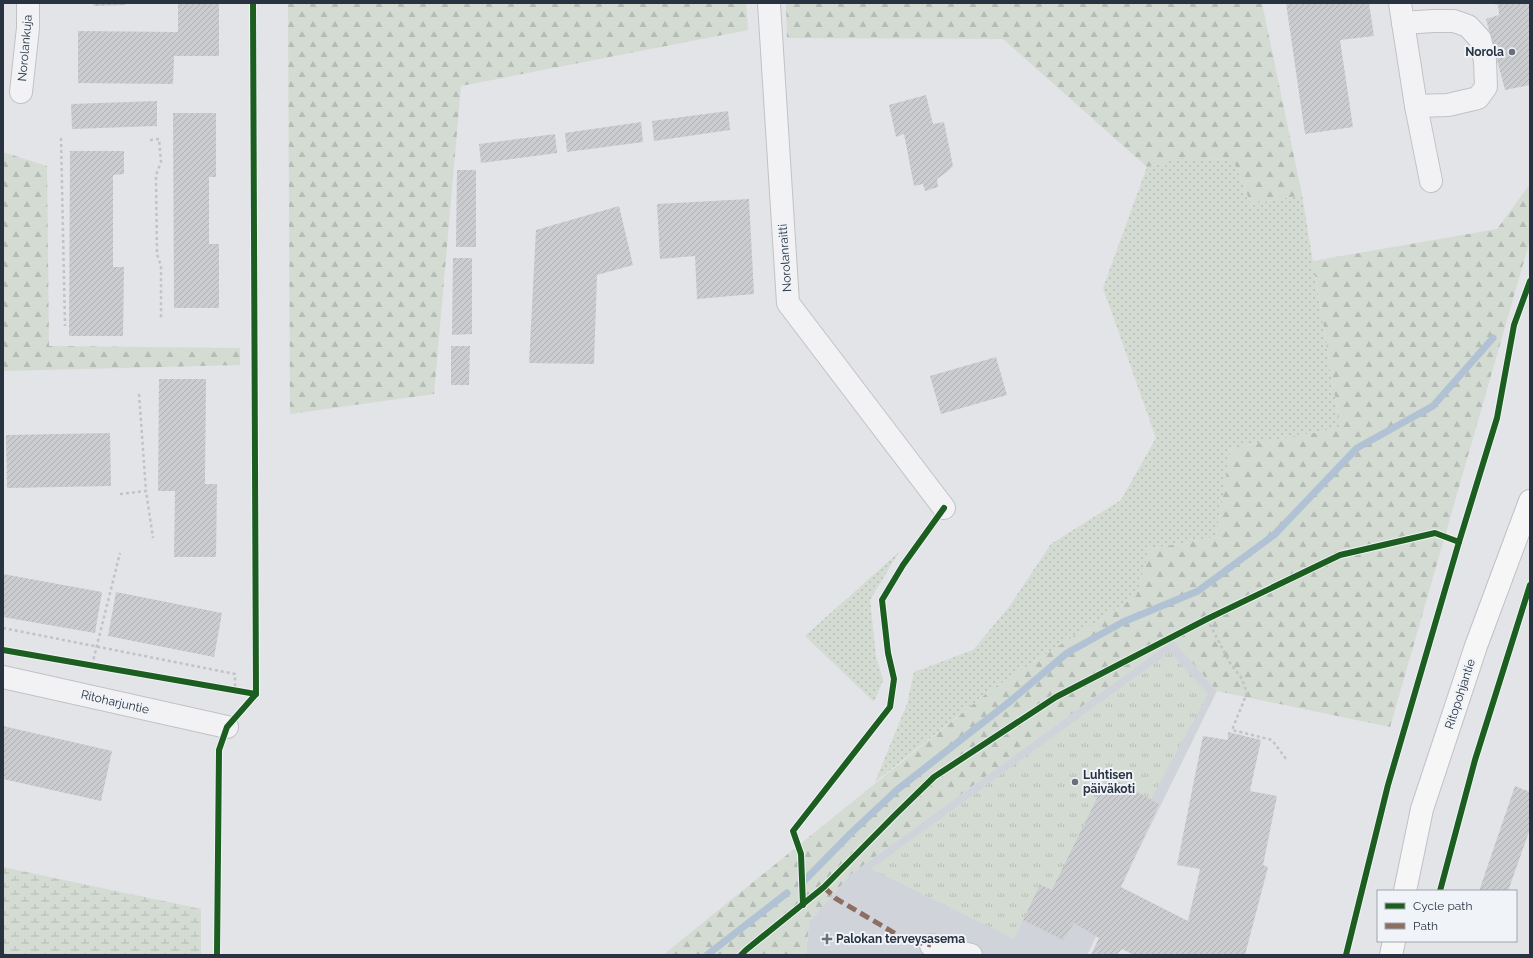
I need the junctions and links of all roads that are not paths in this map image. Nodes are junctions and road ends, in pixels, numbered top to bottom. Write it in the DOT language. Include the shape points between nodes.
graph roads {
  1 [pos="28,3"];
  2 [pos="769,3"];
  3 [pos="1402,13"];
  4 [pos="21,92"];
  5 [pos="1416,106"];
  6 [pos="1431,181"];
  7 [pos="1530,501"];
  8 [pos="944,508"];
  9 [pos="3,677"];
  10 [pos="227,727"];
  11 [pos="1405,890"];
  12 [pos="1394,942"];
  13 [pos="931,945"];
  14 [pos="971,955"];
  15 [pos="1391,955"];
  1 -- 4 [label="street, Norolankuja"];
  2 -- 8 [label="street, Norolanraitti" via="788,303"];
  3 -- 5 [label="street"];
  3 -- 5 [label="street" via="1433,21 1454,21 1468,26 1480,39 1486,61 1486,87 1478,98 1448,105"];
  5 -- 6 [label="street"];
  7 -- 11 [label="main road, Ritopohjantie" via="1476,646 1422,809"];
  9 -- 10 [label="street, Ritoharjuntie"];
  12 -- 15 [label="main road"];
  13 -- 14 [label="street"];
}
